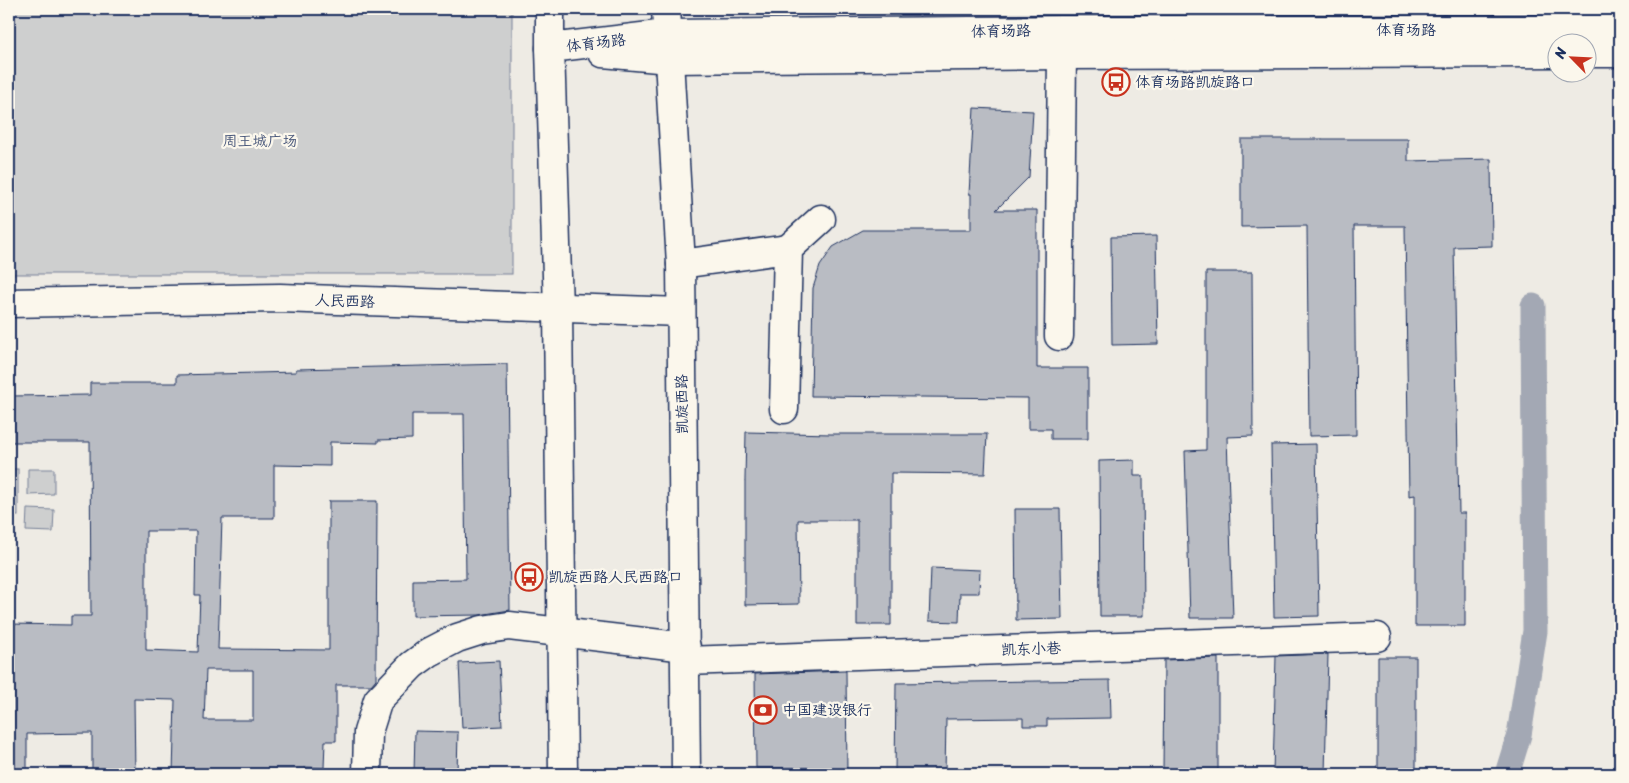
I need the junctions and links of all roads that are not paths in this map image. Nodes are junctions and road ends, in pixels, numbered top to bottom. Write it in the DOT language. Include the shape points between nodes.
graph roads {
  1 [pos="550,9"];
  2 [pos="1620,30"];
  3 [pos="667,34"];
  4 [pos="550,48"];
  5 [pos="1546,53"];
  6 [pos="1596,53"];
  7 [pos="1620,53"];
  8 [pos="1062,55"];
  9 [pos="821,219"];
  10 [pos="788,249"];
  11 [pos="681,264"];
  12 [pos="9,304"];
  13 [pos="558,309"];
  14 [pos="681,312"];
  15 [pos="1059,336"];
  16 [pos="784,409"];
  17 [pos="561,632"];
  18 [pos="1377,637"];
  19 [pos="686,654"];
  20 [pos="367,774"];
  21 [pos="563,774"];
  22 [pos="686,774"];
  1 -- 4 [label="main road"];
  2 -- 3 [label="main road, 体育场路"];
  3 -- 4 [label="main road, 体育场路"];
  3 -- 8 [label="main road, 体育场路"];
  3 -- 11 [label="main road, 凯旋西路"];
  4 -- 13 [label="main road"];
  5 -- 8 [label="main road, 体育场路"];
  6 -- 7 [label="main road"];
  8 -- 15 [label="main road"];
  9 -- 10 [label="main road"];
  10 -- 11 [label="main road"];
  10 -- 16 [label="main road"];
  11 -- 14 [label="main road, 凯旋西路"];
  12 -- 13 [label="main road, 人民西路" via="280,298"];
  13 -- 14 [label="main road, 人民西路"];
  13 -- 17 [label="main road"];
  14 -- 19 [label="main road, 凯旋西路"];
  17 -- 19 [label="main road, 凯东小巷"];
  17 -- 20 [label="main road, 凯东小巷" via="509,626 482,630 457,638 418,660 378,700 368,732"];
  17 -- 21 [label="main road"];
  18 -- 19 [label="main road, 凯东小巷"];
  19 -- 22 [label="main road, 凯旋西路"];
}
